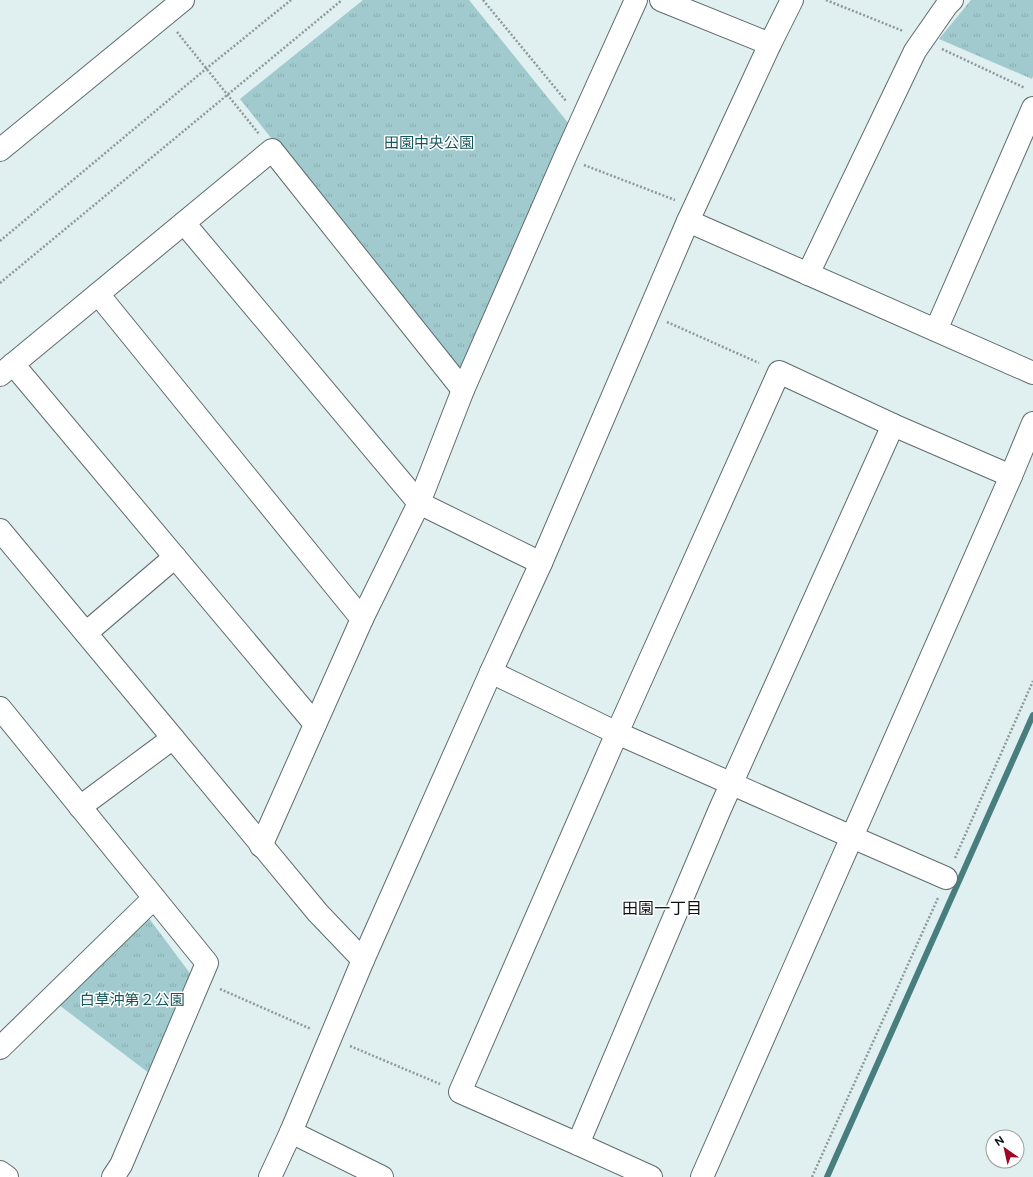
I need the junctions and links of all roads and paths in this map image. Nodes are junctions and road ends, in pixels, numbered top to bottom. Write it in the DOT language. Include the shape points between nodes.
graph roads {
  1 [pos="183,0"];
  2 [pos="291,0"];
  3 [pos="342,0"];
  4 [pos="483,0"];
  5 [pos="636,0"];
  6 [pos="661,0"];
  7 [pos="792,0"];
  8 [pos="952,0"];
  9 [pos="164,16"];
  10 [pos="770,44"];
  11 [pos="207,68"];
  12 [pos="228,94"];
  13 [pos="1033,108"];
  14 [pos="582,120"];
  15 [pos="0,150"];
  16 [pos="272,150"];
  17 [pos="565,157"];
  18 [pos="691,215"];
  19 [pos="184,223"];
  20 [pos="0,241"];
  21 [pos="808,274"];
  22 [pos="0,283"];
  23 [pos="98,294"];
  24 [pos="648,313"];
  25 [pos="936,330"];
  26 [pos="7,369"];
  27 [pos="779,372"];
  28 [pos="1033,373"];
  29 [pos="463,390"];
  30 [pos="1033,423"];
  31 [pos="893,425"];
  32 [pos="1011,476"];
  33 [pos="419,503"];
  34 [pos="0,530"];
  35 [pos="175,557"];
  36 [pos="542,563"];
  37 [pos="362,619"];
  38 [pos="86,633"];
  39 [pos="491,672"];
  40 [pos="1033,681"];
  41 [pos="0,708"];
  42 [pos="315,724"];
  43 [pos="617,733"];
  44 [pos="173,738"];
  45 [pos="732,784"];
  46 [pos="80,807"];
  47 [pos="852,837"];
  48 [pos="261,846"];
  49 [pos="946,878"];
  50 [pos="154,898"];
  51 [pos="363,960"];
  52 [pos="200,979"];
  53 [pos="331,1038"];
  54 [pos="0,1048"];
  55 [pos="460,1092"];
  56 [pos="292,1132"];
  57 [pos="578,1144"];
  58 [pos="0,1172"];
  59 [pos="7,1177"];
  60 [pos="113,1177"];
  61 [pos="270,1177"];
  62 [pos="382,1177"];
  63 [pos="651,1177"];
  64 [pos="702,1177"];
  65 [pos="812,1177"];
  1 -- 9 [label="street"];
  2 -- 11 [label="path"];
  3 -- 12 [label="path"];
  4 -- 14 [label="path"];
  5 -- 14 [label="street"];
  6 -- 10 [label="street"];
  7 -- 10 [label="street"];
  8 -- 21 [label="street" via="915,51"];
  9 -- 11 [label="path"];
  9 -- 15 [label="street"];
  10 -- 18 [label="street"];
  11 -- 12 [label="path"];
  11 -- 20 [label="path"];
  12 -- 16 [label="path"];
  12 -- 22 [label="path"];
  13 -- 25 [label="street"];
  14 -- 17 [label="street"];
  16 -- 19 [label="street"];
  16 -- 29 [label="street"];
  17 -- 18 [label="path"];
  17 -- 29 [label="street"];
  18 -- 21 [label="street"];
  18 -- 24 [label="street"];
  19 -- 23 [label="street"];
  19 -- 33 [label="street"];
  21 -- 25 [label="street"];
  23 -- 26 [label="street"];
  23 -- 37 [label="street"];
  24 -- 27 [label="path"];
  24 -- 36 [label="street"];
  25 -- 28 [label="street"];
  26 -- 35 [label="street"];
  27 -- 31 [label="street"];
  27 -- 43 [label="street"];
  29 -- 33 [label="street"];
  30 -- 32 [label="street"];
  31 -- 32 [label="street"];
  31 -- 45 [label="street"];
  32 -- 47 [label="street"];
  33 -- 36 [label="street"];
  33 -- 37 [label="street"];
  34 -- 38 [label="street"];
  35 -- 38 [label="street"];
  35 -- 42 [label="street"];
  36 -- 39 [label="street"];
  37 -- 42 [label="street"];
  38 -- 44 [label="street"];
  39 -- 43 [label="street"];
  39 -- 51 [label="street"];
  40 -- 49 [label="path"];
  41 -- 46 [label="street"];
  42 -- 48 [label="street"];
  43 -- 45 [label="street"];
  43 -- 55 [label="street"];
  44 -- 46 [label="street"];
  44 -- 48 [label="street"];
  45 -- 47 [label="street"];
  45 -- 57 [label="street"];
  46 -- 50 [label="street"];
  47 -- 49 [label="street"];
  47 -- 64 [label="street"];
  48 -- 51 [label="street" via="318,914"];
  49 -- 65 [label="path"];
  50 -- 52 [label="street" via="207,963"];
  50 -- 54 [label="street"];
  51 -- 53 [label="street"];
  52 -- 53 [label="path"];
  52 -- 60 [label="street" via="121,1165"];
  53 -- 55 [label="path"];
  53 -- 56 [label="street"];
  55 -- 57 [label="street"];
  56 -- 61 [label="street"];
  56 -- 62 [label="street"];
  57 -- 63 [label="street"];
  58 -- 59 [label="street"];
}
